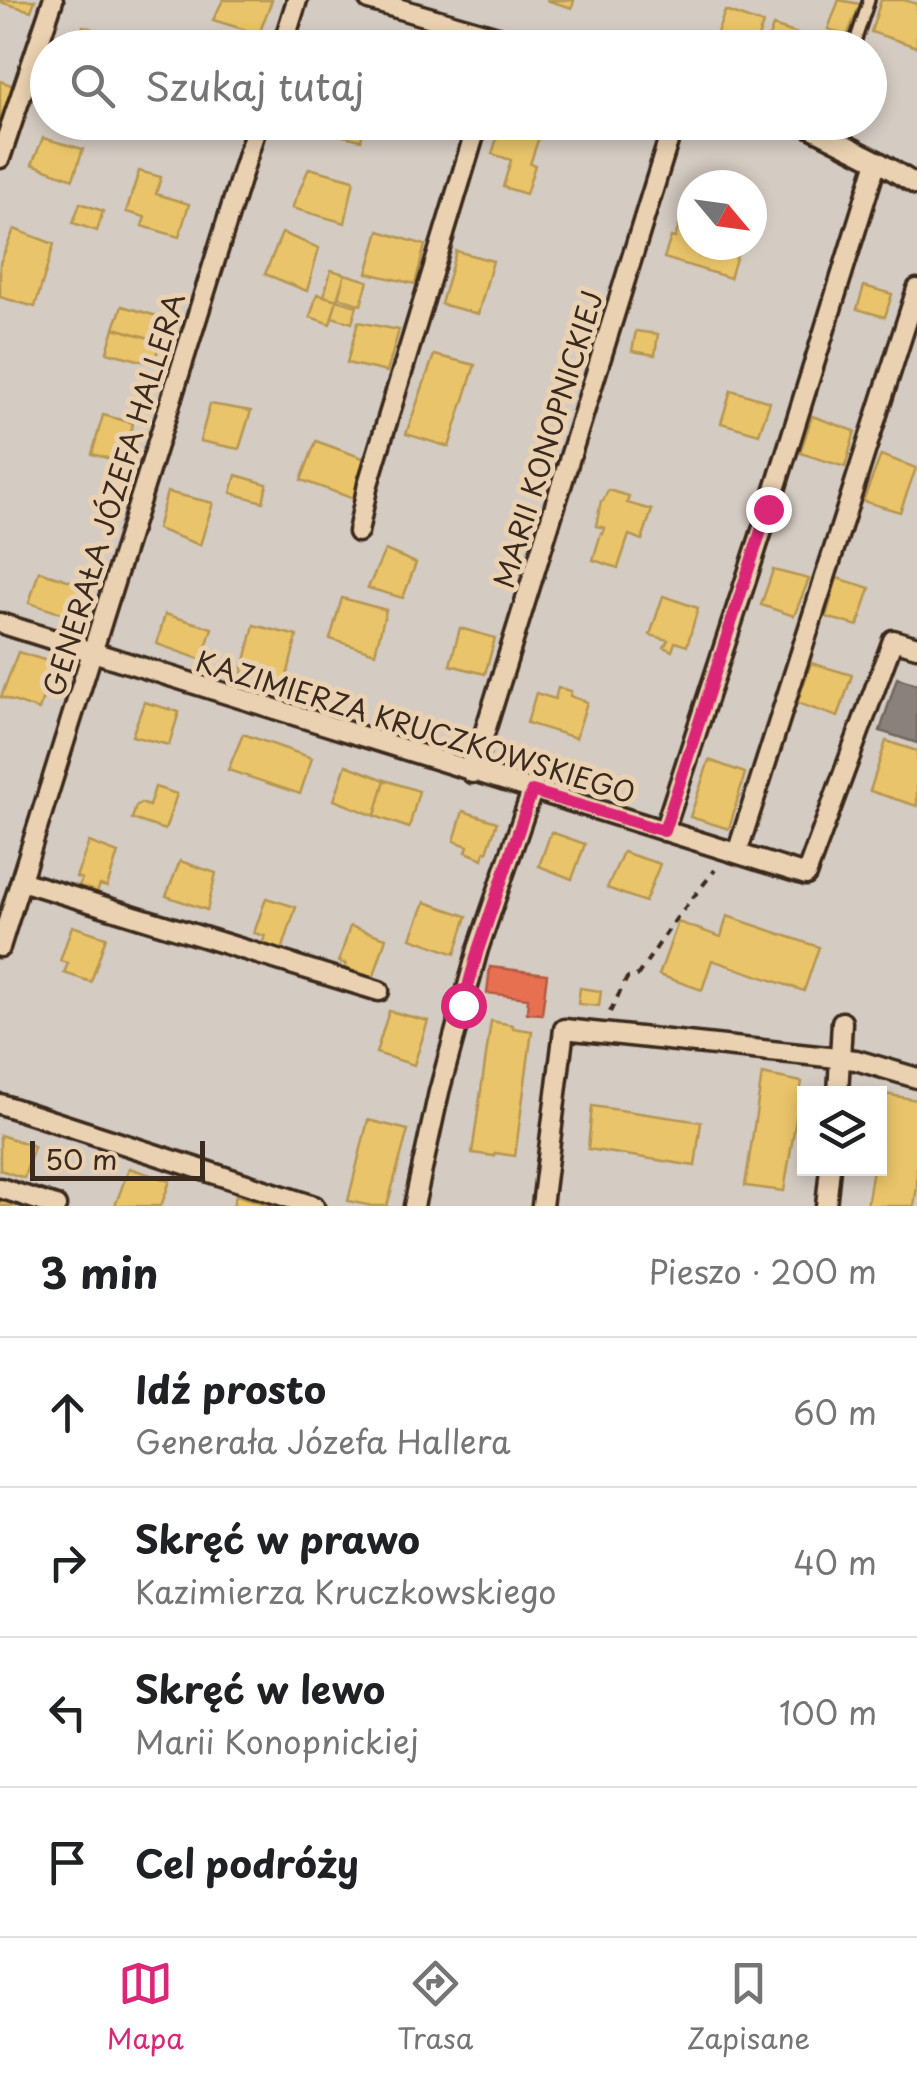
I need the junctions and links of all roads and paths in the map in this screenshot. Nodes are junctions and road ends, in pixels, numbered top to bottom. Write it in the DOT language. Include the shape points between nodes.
graph roads {
  1 [pos="53,0"];
  2 [pos="297,0"];
  3 [pos="369,0"];
  4 [pos="869,0"];
  5 [pos="43,30"];
  6 [pos="288,30"];
  7 [pos="462,30"];
  8 [pos="859,30"];
  9 [pos="30,69"];
  10 [pos="252,140"];
  11 [pos="473,140"];
  12 [pos="668,140"];
  13 [pos="845,140"];
  14 [pos="0,158"];
  15 [pos="877,161"];
  16 [pos="917,185"];
  17 [pos="917,289"];
  18 [pos="358,532"];
  19 [pos="0,623"];
  20 [pos="917,648"];
  21 [pos="91,653"];
  22 [pos="472,772"];
  23 [pos="532,791"];
  24 [pos="664,831"];
  25 [pos="734,852"];
  26 [pos="13,887"];
  27 [pos="0,947"];
  28 [pos="380,991"];
  29 [pos="842,1022"];
  30 [pos="599,1033"];
  31 [pos="842,1059"];
  32 [pos="917,1078"];
  33 [pos="839,1086"];
  34 [pos="0,1104"];
  35 [pos="829,1176"];
  36 [pos="0,1188"];
  37 [pos="56,1206"];
  38 [pos="314,1206"];
  39 [pos="414,1206"];
  40 [pos="542,1206"];
  41 [pos="826,1206"];
  1 -- 5 [label="street"];
  2 -- 6 [label="street"];
  3 -- 7 [label="street"];
  4 -- 8 [label="lane"];
  9 -- 14 [label="street"];
  10 -- 21 [label="street, GENERAŁA JÓZEFA HALLERA"];
  11 -- 18 [label="street"];
  12 -- 22 [label="street, MARII KONOPNICKIEJ"];
  13 -- 15 [label="street"];
  15 -- 16 [label="street"];
  15 -- 24 [label="street"];
  17 -- 25 [label="street"];
  19 -- 21 [label="street, KAZIMIERZA KRUCZKOWSKIEGO"];
  20 -- 25 [label="street, KAZIMIERZA KRUCZKOWSKIEGO" via="894,640 806,876"];
  21 -- 22 [label="street, KAZIMIERZA KRUCZKOWSKIEGO"];
  21 -- 26 [label="street, GENERAŁA JÓZEFA HALLERA"];
  22 -- 23 [label="street, KAZIMIERZA KRUCZKOWSKIEGO"];
  23 -- 24 [label="street, KAZIMIERZA KRUCZKOWSKIEGO"];
  23 -- 39 [label="street" via="478,950"];
  24 -- 25 [label="street, KAZIMIERZA KRUCZKOWSKIEGO"];
  25 -- 30 [label="path" via="637,976 627,978"];
  26 -- 27 [label="street, GENERAŁA JÓZEFA HALLERA"];
  26 -- 28 [label="street"];
  29 -- 31 [label="street"];
  30 -- 31 [label="street"];
  30 -- 40 [label="street" via="564,1030"];
  31 -- 32 [label="street"];
  31 -- 33 [label="street"];
  34 -- 38 [label="street"];
  35 -- 41 [label="street"];
  36 -- 37 [label="street"];
}
